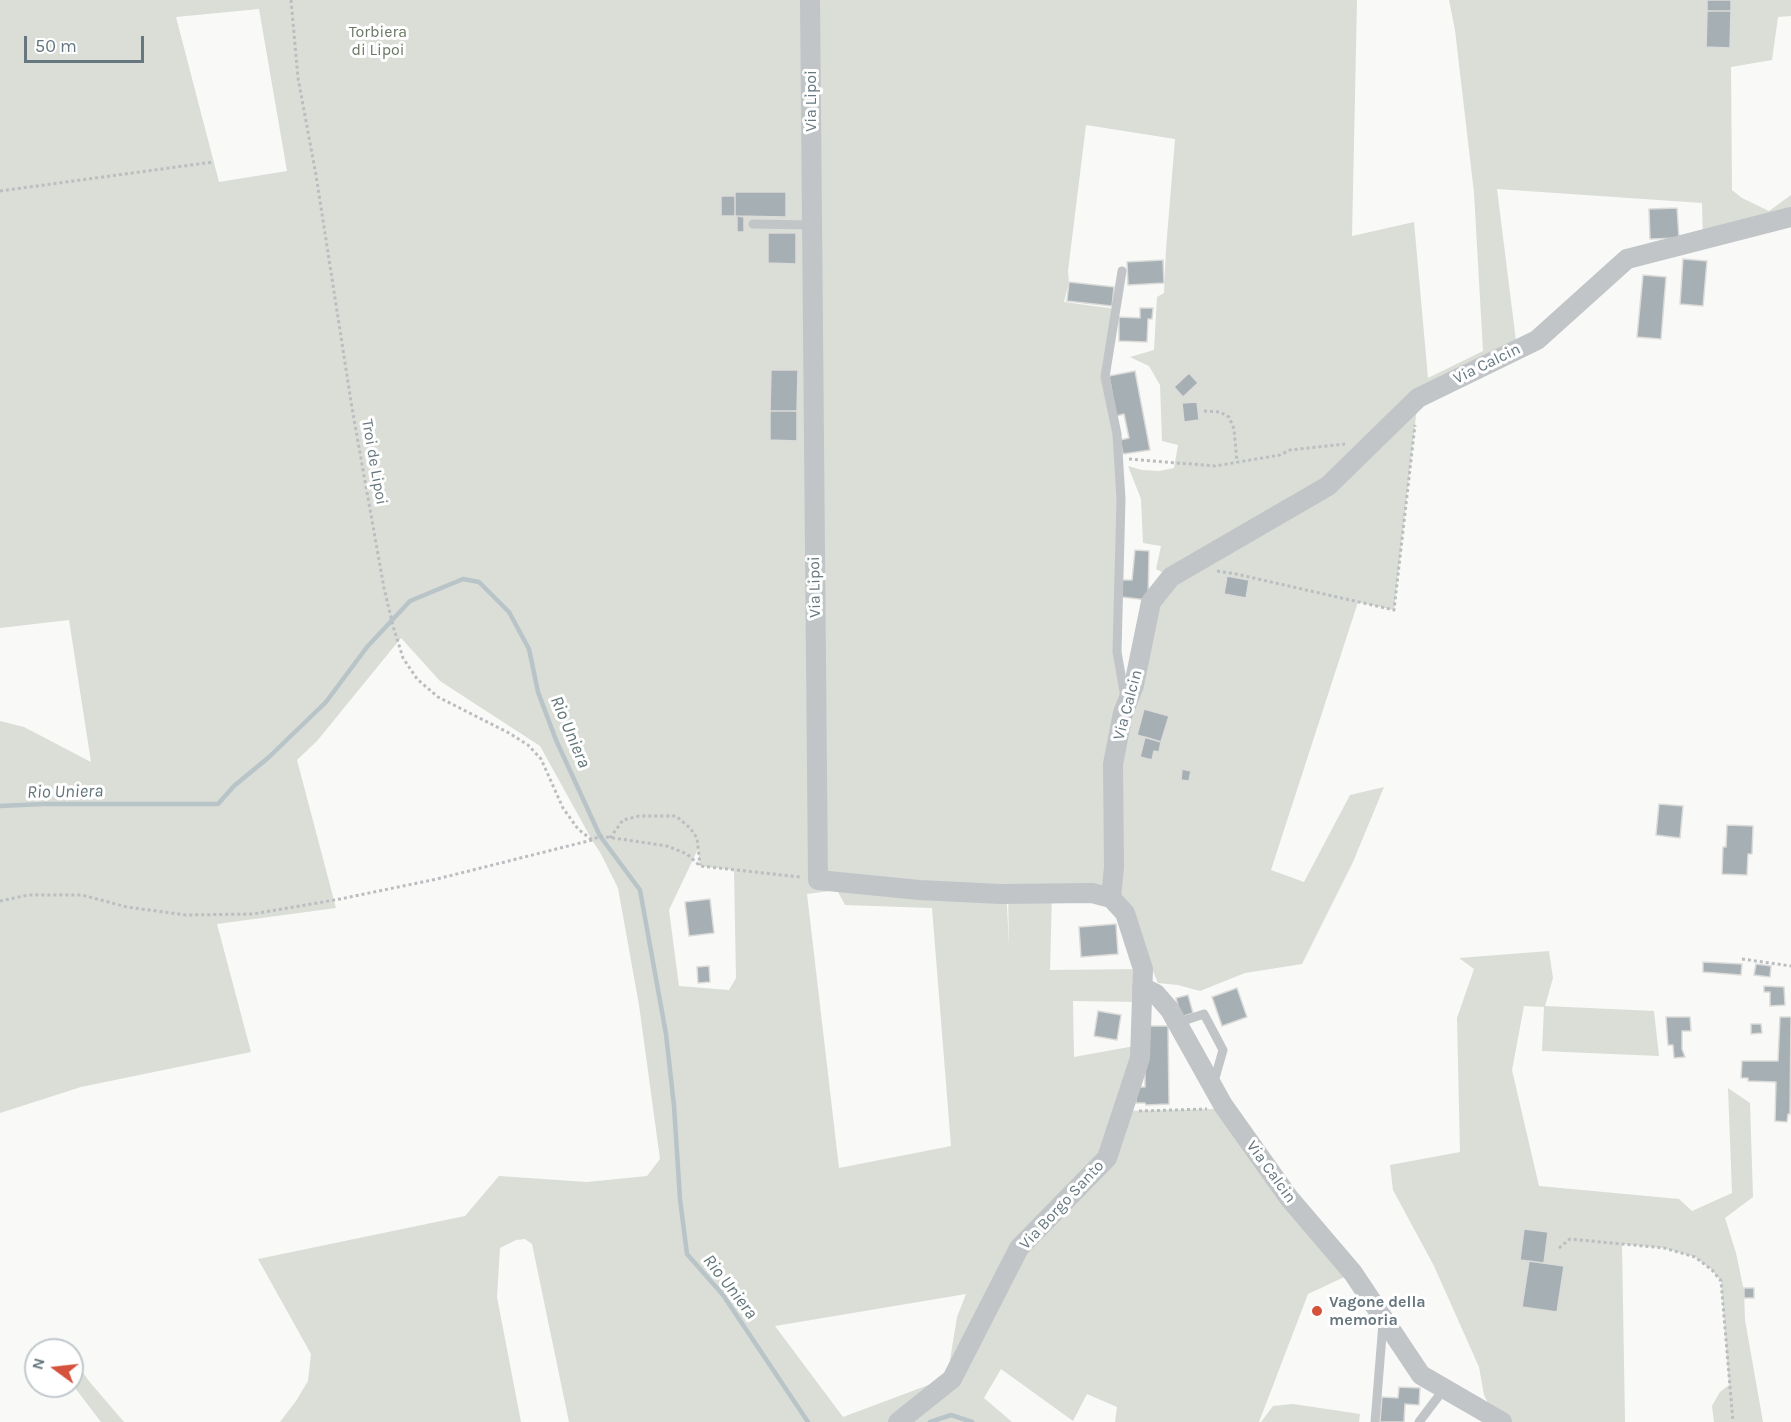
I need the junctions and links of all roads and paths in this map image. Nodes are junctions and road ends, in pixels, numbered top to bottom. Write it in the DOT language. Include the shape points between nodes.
graph roads {
  1 [pos="291,0"];
  2 [pos="810,0"];
  3 [pos="213,162"];
  4 [pos="0,191"];
  5 [pos="1791,217"];
  6 [pos="753,224"];
  7 [pos="812,225"];
  8 [pos="1122,271"];
  9 [pos="1418,398"];
  10 [pos="1203,411"];
  11 [pos="1345,444"];
  12 [pos="1119,460"];
  13 [pos="1237,462"];
  14 [pos="1211,570"];
  15 [pos="1126,705"];
  16 [pos="610,838"];
  17 [pos="592,840"];
  18 [pos="700,866"];
  19 [pos="818,880"];
  20 [pos="1111,898"];
  21 [pos="0,901"];
  22 [pos="1742,959"];
  23 [pos="1791,966"];
  24 [pos="1142,987"];
  25 [pos="1177,1023"];
  26 [pos="1213,1088"];
  27 [pos="1227,1110"];
  28 [pos="1122,1111"];
  29 [pos="1559,1248"];
  30 [pos="1383,1318"];
  31 [pos="1444,1389"];
  32 [pos="898,1422"];
  33 [pos="1376,1422"];
  34 [pos="1419,1422"];
  35 [pos="1502,1422"];
  36 [pos="1733,1422"];
  1 -- 17 [label="path, Troi de Lipoi" via="298,78 352,408 384,588 403,658 417,679 438,697 528,745 541,759 563,808"];
  2 -- 7 [label="street, Via Lipoi"];
  3 -- 4 [label="path"];
  5 -- 9 [label="street, Via Calcin" via="1627,259 1537,340"];
  6 -- 7 [label="lane"];
  7 -- 19 [label="street, Via Lipoi"];
  8 -- 12 [label="lane" via="1105,377"];
  9 -- 14 [label="path" via="1394,610"];
  9 -- 15 [label="street, Via Calcin" via="1328,486 1171,577 1151,602 1134,685"];
  10 -- 13 [label="path" via="1229,417"];
  11 -- 13 [label="path" via="1290,450"];
  12 -- 13 [label="path" via="1215,466"];
  12 -- 15 [label="lane" via="1122,499 1117,652"];
  15 -- 20 [label="street, Via Calcin" via="1113,764"];
  16 -- 17 [label="path" via="600,836"];
  16 -- 18 [label="path" via="667,846 687,854"];
  16 -- 18 [label="path" via="623,820 676,816 697,838"];
  17 -- 21 [label="path" via="437,879 254,914 186,915 127,907 82,895 28,895"];
  18 -- 19 [label="path"];
  19 -- 20 [label="street" via="1001,894 1092,892"];
  20 -- 24 [label="street" via="1125,913 1143,969"];
  22 -- 23 [label="path"];
  24 -- 25 [label="street, Via Calcin" via="1156,994"];
  24 -- 28 [label="street, Via Borgo Santo" via="1140,1058"];
  25 -- 26 [label="street, Via Calcin"];
  25 -- 26 [label="lane" via="1204,1014 1223,1050"];
  26 -- 27 [label="street, Via Calcin"];
  27 -- 28 [label="path"];
  27 -- 30 [label="street, Via Calcin" via="1289,1198 1353,1273"];
  28 -- 32 [label="street, Via Borgo Santo" via="1107,1158 1019,1248 952,1380"];
  29 -- 36 [label="path" via="1570,1239 1664,1248 1695,1257 1712,1270 1721,1281"];
  30 -- 31 [label="street, Via Calcin" via="1421,1375"];
  30 -- 33 [label="lane"];
  31 -- 34 [label="lane"];
  31 -- 35 [label="street, Via Calcin"];
}
